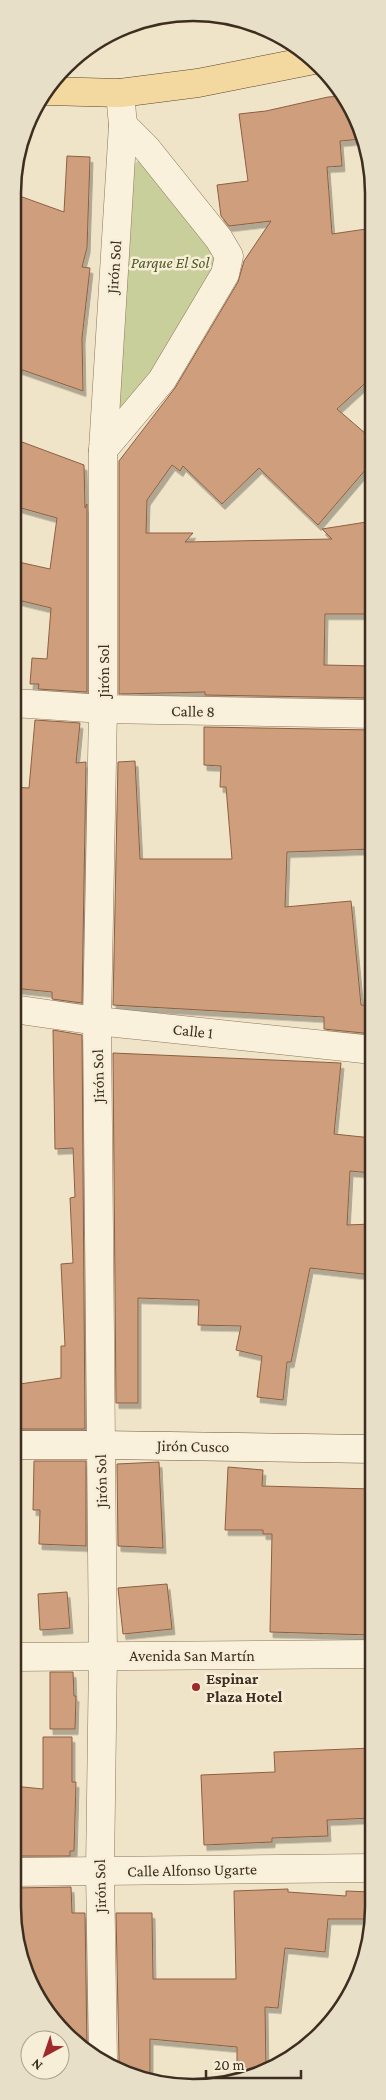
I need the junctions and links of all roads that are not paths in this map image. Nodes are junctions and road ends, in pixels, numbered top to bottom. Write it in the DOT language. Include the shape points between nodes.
graph roads {
  1 [pos="303,62"];
  2 [pos="55,91"];
  3 [pos="120,93"];
  4 [pos="123,125"];
  5 [pos="103,450"];
  6 [pos="21,703"];
  7 [pos="103,709"];
  8 [pos="364,714"];
  9 [pos="21,1010"];
  10 [pos="97,1021"];
  11 [pos="365,1049"];
  12 [pos="101,1444"];
  13 [pos="22,1445"];
  14 [pos="365,1448"];
  15 [pos="365,1654"];
  16 [pos="103,1656"];
  17 [pos="22,1657"];
  18 [pos="365,1868"];
  19 [pos="100,1870"];
  20 [pos="22,1872"];
  21 [pos="104,2053"];
  1 -- 3 [label="main road" via="198,83"];
  2 -- 3 [label="main road"];
  3 -- 4 [label="street, Jirón Sol"];
  4 -- 5 [label="street, Jirón Sol"];
  4 -- 5 [label="street" via="147,149 220,239 229,256 225,274 162,380"];
  5 -- 7 [label="street, Jirón Sol"];
  6 -- 7 [label="street, Calle 8"];
  7 -- 8 [label="street, Calle 8"];
  7 -- 10 [label="street, Jirón Sol"];
  9 -- 10 [label="street, Calle 1"];
  10 -- 11 [label="street, Calle 1"];
  10 -- 12 [label="street, Jirón Sol"];
  12 -- 13 [label="street, Jirón Cusco"];
  12 -- 14 [label="street, Jirón Cusco"];
  12 -- 16 [label="street, Jirón Sol"];
  15 -- 16 [label="street, Avenida San Martín"];
  16 -- 17 [label="street, Avenida San Martín"];
  16 -- 19 [label="street, Jirón Sol"];
  18 -- 19 [label="street, Calle Alfonso Ugarte"];
  19 -- 20 [label="street, Calle Alfonso Ugarte"];
  19 -- 21 [label="street, Jirón Sol"];
}
